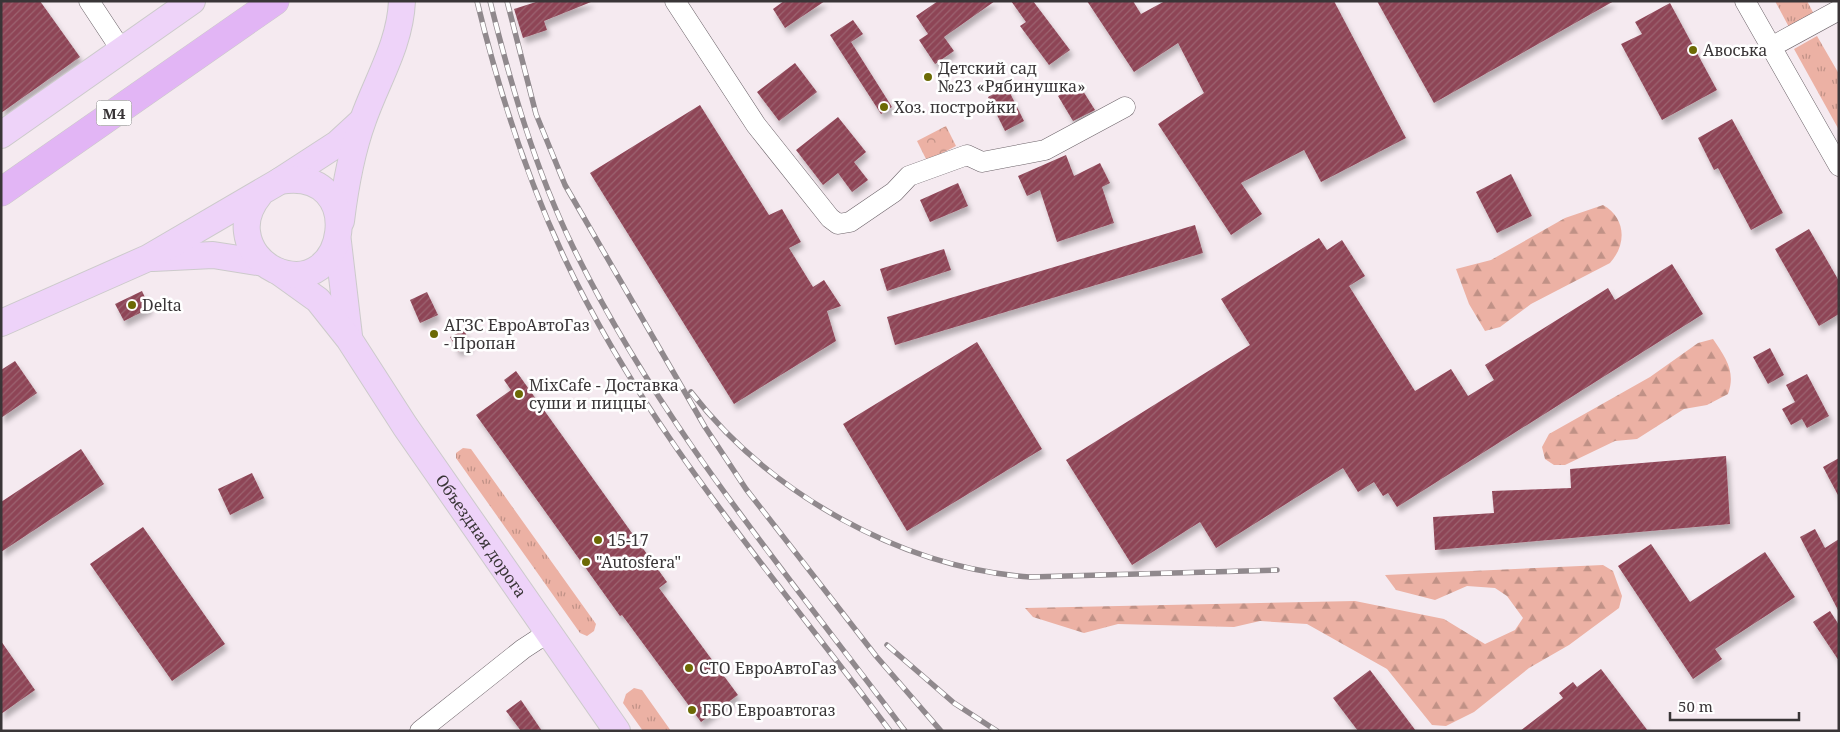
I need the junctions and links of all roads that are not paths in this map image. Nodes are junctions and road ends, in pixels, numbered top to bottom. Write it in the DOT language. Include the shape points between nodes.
graph roads {
  1 [pos="89,1"];
  2 [pos="192,1"];
  3 [pos="275,1"];
  4 [pos="402,1"];
  5 [pos="675,1"];
  6 [pos="1745,1"];
  7 [pos="1839,10"];
  8 [pos="1771,47"];
  9 [pos="122,52"];
  10 [pos="1125,107"];
  11 [pos="362,121"];
  12 [pos="1,135"];
  13 [pos="1839,166"];
  14 [pos="270,188"];
  15 [pos="1,192"];
  16 [pos="339,234"];
  17 [pos="148,258"];
  18 [pos="272,268"];
  19 [pos="1,323"];
  20 [pos="349,339"];
  21 [pos="549,632"];
  22 [pos="420,731"];
  23 [pos="617,731"];
  1 -- 9 [label="street"];
  2 -- 9 [label="main road"];
  3 -- 15 [label="highway, M4"];
  4 -- 11 [label="main road" via="396,40"];
  5 -- 10 [label="street" via="756,125 838,224 850,222 894,192 909,176 967,155 982,162 1045,150"];
  6 -- 8 [label="street"];
  7 -- 8 [label="street"];
  8 -- 13 [label="street"];
  9 -- 12 [label="main road"];
  11 -- 14 [label="main road" via="337,144"];
  11 -- 16 [label="main road" via="345,188"];
  14 -- 16 [label="main road" via="299,180 317,186 336,207"];
  14 -- 17 [label="main road"];
  14 -- 18 [label="main road" via="251,206 247,229 250,245"];
  16 -- 18 [label="main road" via="326,261 315,269 301,274"];
  16 -- 20 [label="main road"];
  17 -- 18 [label="main road" via="213,255"];
  17 -- 19 [label="main road"];
  18 -- 20 [label="main road, Объездная дорога" via="318,300"];
  20 -- 21 [label="main road, Объездная дорога" via="405,426"];
  21 -- 22 [label="street"];
  21 -- 23 [label="main road, Объездная дорога"];
}
